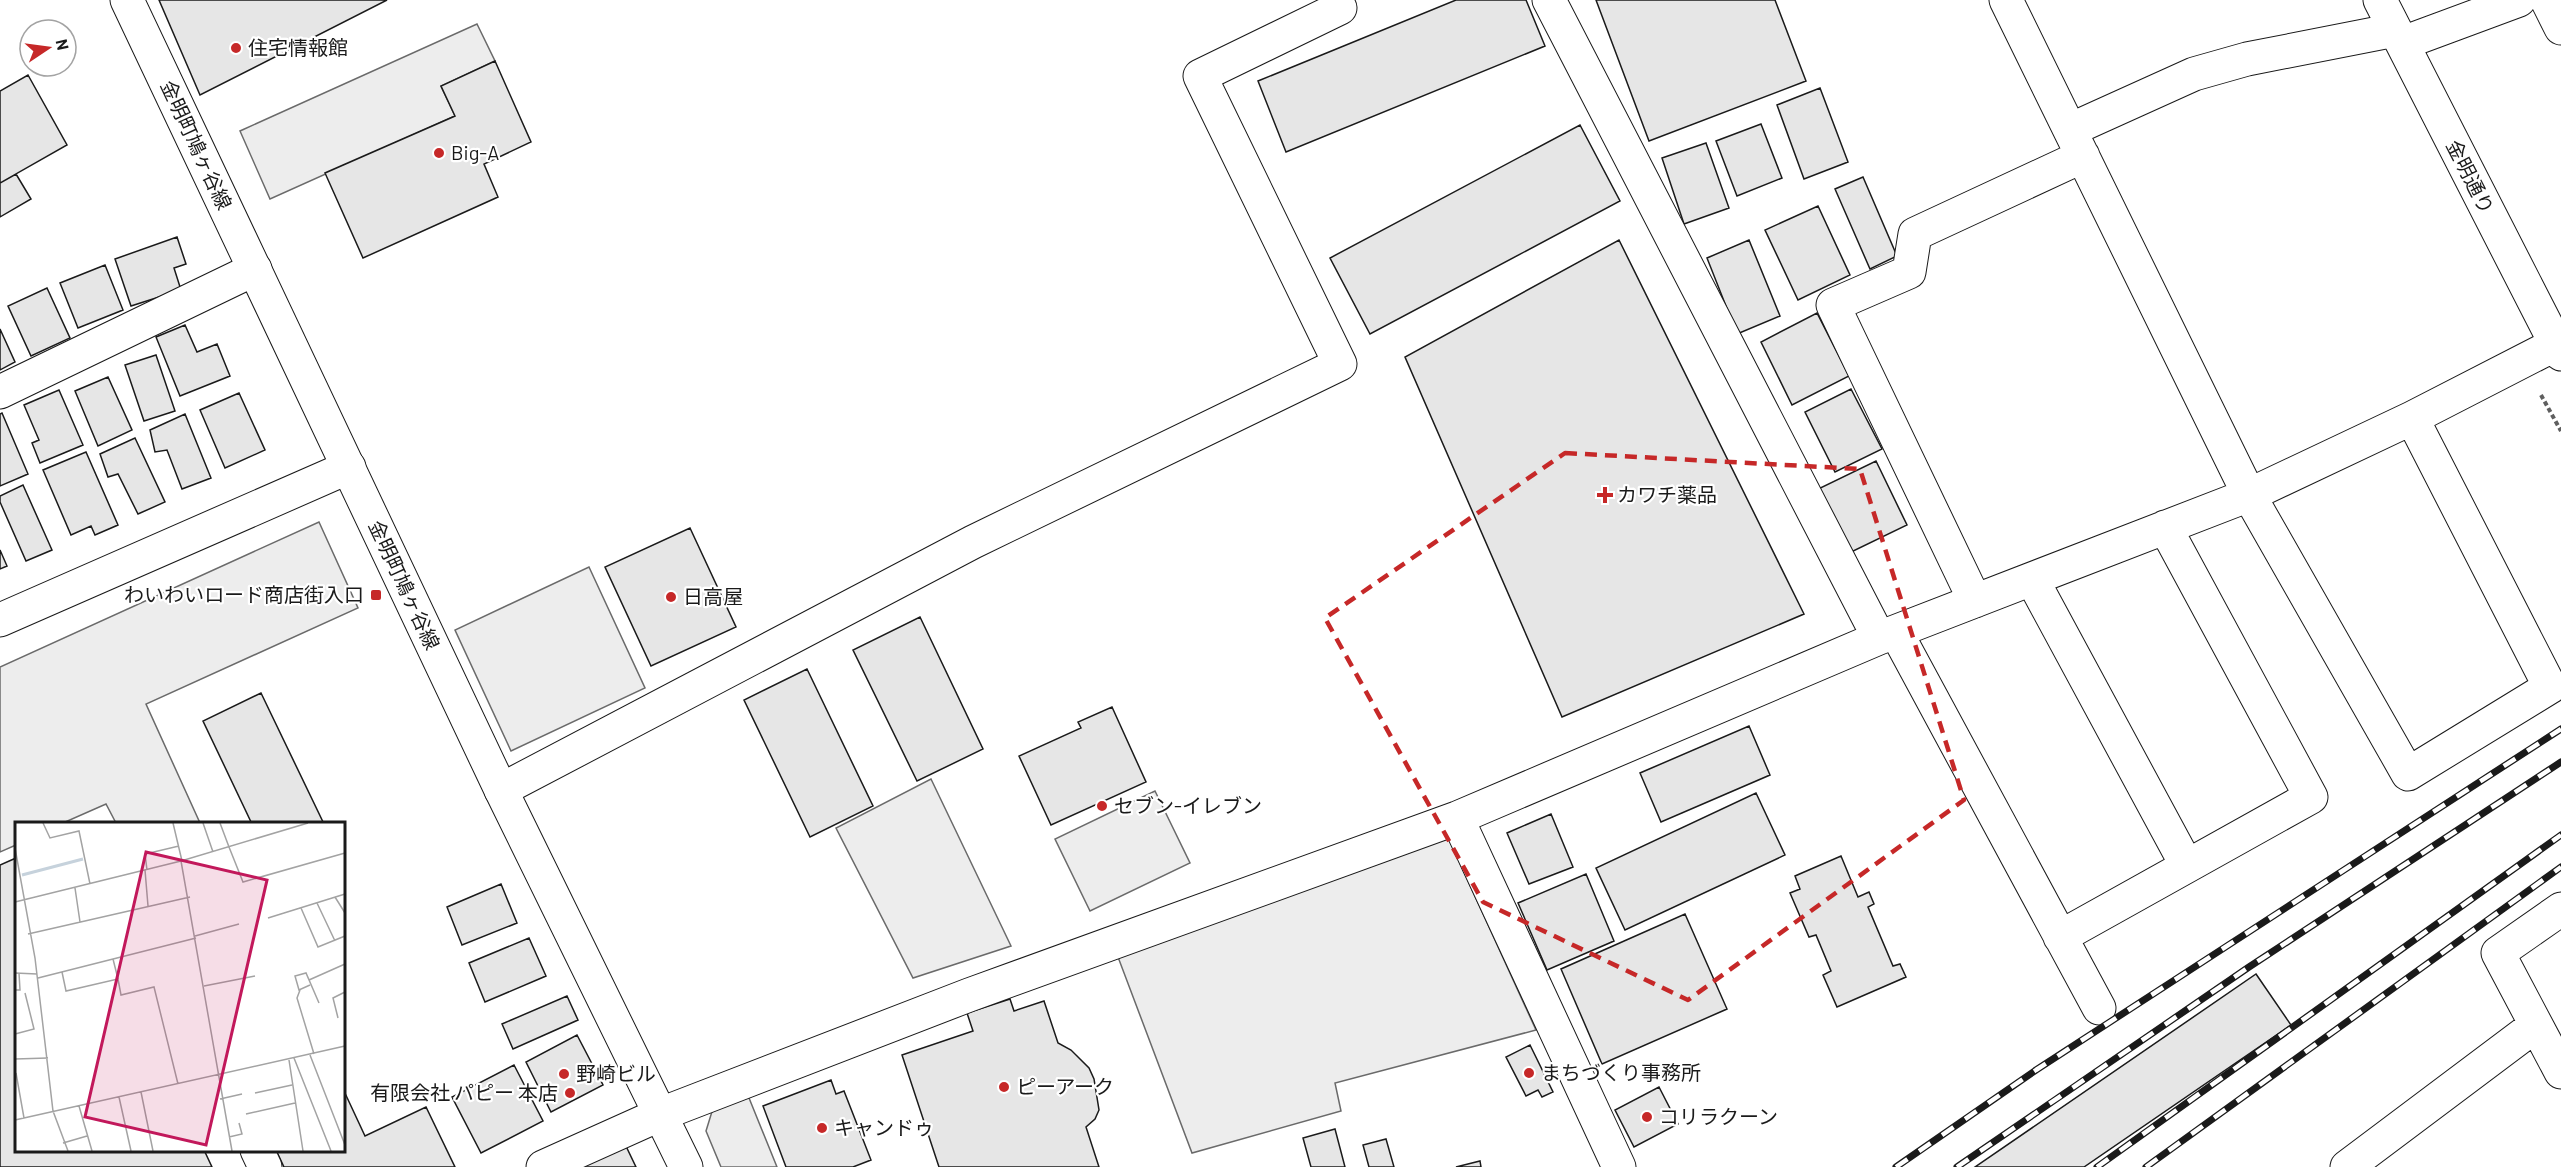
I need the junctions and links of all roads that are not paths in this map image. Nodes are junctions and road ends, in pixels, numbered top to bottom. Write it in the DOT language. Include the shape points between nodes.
graph roads {
  1 [pos="127,0"];
  2 [pos="1549,0"];
  3 [pos="2007,0"];
  4 [pos="2380,0"];
  5 [pos="2519,0"];
  6 [pos="2547,0"];
  7 [pos="1344,3"];
  8 [pos="2561,28"];
  9 [pos="2399,37"];
  10 [pos="2076,143"];
  11 [pos="255,269"];
  12 [pos="2559,351"];
  13 [pos="0,392"];
  14 [pos="2412,418"];
  15 [pos="348,467"];
  16 [pos="2249,495"];
  17 [pos="2165,527"];
  18 [pos="2032,579"];
  19 [pos="1975,601"];
  20 [pos="0,620"];
  21 [pos="1888,635"];
  22 [pos="501,790"];
  23 [pos="1457,819"];
  24 [pos="2187,866"];
  25 [pos="2561,909"];
  26 [pos="2060,937"];
  27 [pos="2099,1008"];
  28 [pos="2536,1025"];
  29 [pos="2561,1072"];
  30 [pos="661,1114"];
  31 [pos="258,1152"];
  32 [pos="265,1167"];
  33 [pos="543,1167"];
  34 [pos="686,1167"];
  35 [pos="1619,1167"];
  36 [pos="2348,1167"];
  1 -- 11 [label="street, 金明町鳩ヶ谷線"];
  2 -- 21 [label="street"];
  3 -- 10 [label="street"];
  4 -- 9 [label="street, 金明通り"];
  5 -- 9 [label="street"];
  6 -- 8 [label="street"];
  7 -- 22 [label="street" via="1200,76 1340,364 973,542"];
  9 -- 10 [label="street" via="2247,58 2194,74"];
  9 -- 12 [label="street, 金明通り"];
  10 -- 16 [label="street"];
  10 -- 19 [label="street" via="1915,234 1909,272 1833,305"];
  11 -- 13 [label="street"];
  11 -- 15 [label="street, 金明町鳩ヶ谷線"];
  12 -- 14 [label="street"];
  14 -- 16 [label="street"];
  14 -- 16 [label="street" via="2550,687 2408,774"];
  15 -- 20 [label="street"];
  15 -- 22 [label="street, 金明町鳩ヶ谷線"];
  16 -- 17 [label="street"];
  17 -- 18 [label="street"];
  17 -- 24 [label="street" via="2311,796"];
  18 -- 19 [label="street"];
  18 -- 24 [label="street"];
  19 -- 21 [label="street"];
  21 -- 23 [label="street"];
  21 -- 26 [label="street"];
  22 -- 30 [label="street, 金明町鳩ヶ谷線"];
  23 -- 30 [label="street" via="969,995"];
  23 -- 35 [label="street"];
  24 -- 26 [label="street"];
  25 -- 28 [label="street" via="2498,953"];
  26 -- 27 [label="street"];
  28 -- 29 [label="street"];
  28 -- 36 [label="street"];
  30 -- 33 [label="street"];
  30 -- 34 [label="street, 金明町鳩ヶ谷線"];
  31 -- 32 [label="street"];
}
